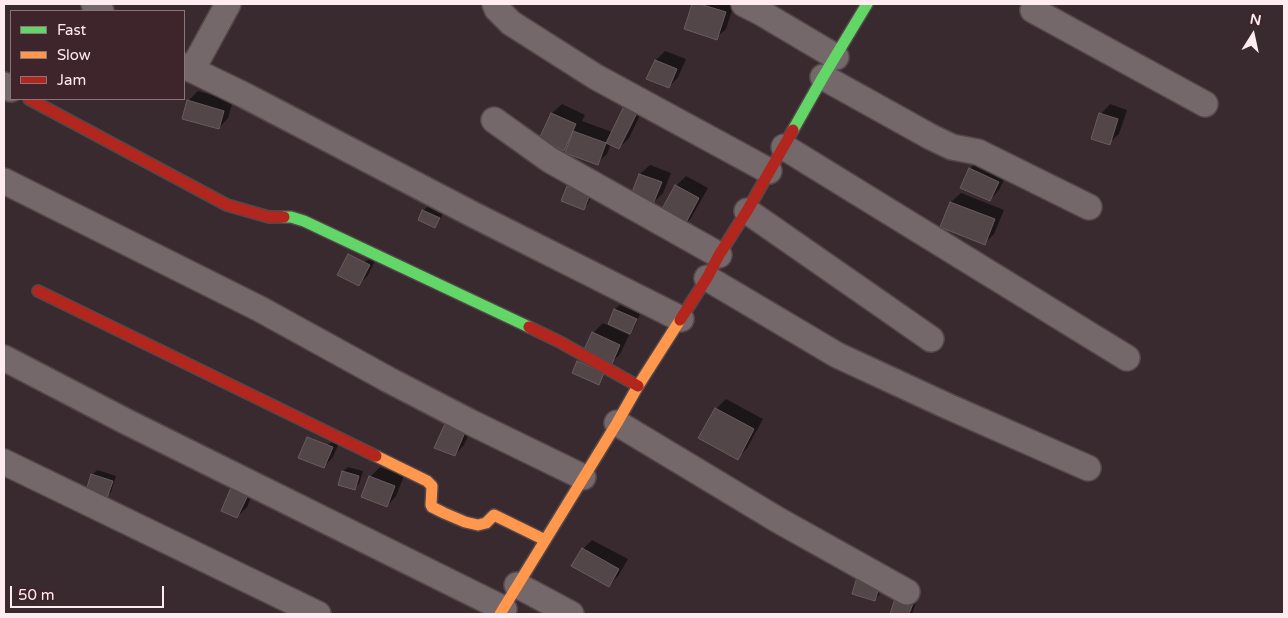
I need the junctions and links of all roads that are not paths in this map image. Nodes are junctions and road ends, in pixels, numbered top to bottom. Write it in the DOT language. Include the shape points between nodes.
graph roads {
  1 [pos="228,4"];
  2 [pos="495,4"];
  3 [pos="744,4"];
  4 [pos="867,4"];
  5 [pos="1031,6"];
  6 [pos="836,57"];
  7 [pos="188,68"];
  8 [pos="822,78"];
  9 [pos="31,100"];
  10 [pos="1205,104"];
  11 [pos="494,120"];
  12 [pos="784,147"];
  13 [pos="769,171"];
  14 [pos="4,181"];
  15 [pos="1089,207"];
  16 [pos="747,210"];
  17 [pos="719,255"];
  18 [pos="707,278"];
  19 [pos="38,291"];
  20 [pos="681,319"];
  21 [pos="931,339"];
  22 [pos="4,358"];
  23 [pos="1127,358"];
  24 [pos="638,386"];
  25 [pos="617,423"];
  26 [pos="4,462"];
  27 [pos="1088,468"];
  28 [pos="583,477"];
  29 [pos="545,540"];
  30 [pos="517,585"];
  31 [pos="907,592"];
  32 [pos="502,612"];
  33 [pos="318,614"];
  34 [pos="571,614"];
  1 -- 7 [label="street"];
  2 -- 13 [label="street" via="511,23 596,77"];
  3 -- 6 [label="street"];
  4 -- 6 [label="street"];
  5 -- 10 [label="street"];
  6 -- 8 [label="street"];
  7 -- 20 [label="street"];
  8 -- 12 [label="street"];
  8 -- 15 [label="street" via="931,137 952,147 978,152"];
  9 -- 24 [label="street" via="227,205 269,217 304,221 560,342"];
  11 -- 17 [label="street" via="550,160"];
  12 -- 13 [label="street"];
  12 -- 23 [label="street"];
  13 -- 16 [label="street"];
  14 -- 28 [label="street" via="260,309 397,384"];
  16 -- 17 [label="street"];
  16 -- 21 [label="street"];
  17 -- 18 [label="street"];
  18 -- 20 [label="street"];
  18 -- 27 [label="street" via="836,355"];
  19 -- 29 [label="street" via="427,480 432,486 432,507 444,513 478,525 486,523 494,515"];
  20 -- 24 [label="street"];
  22 -- 32 [label="street"];
  24 -- 25 [label="street"];
  25 -- 28 [label="street"];
  25 -- 31 [label="street" via="778,520"];
  26 -- 33 [label="street"];
  28 -- 29 [label="street"];
  29 -- 30 [label="street"];
  30 -- 32 [label="street"];
  30 -- 34 [label="street"];
}
